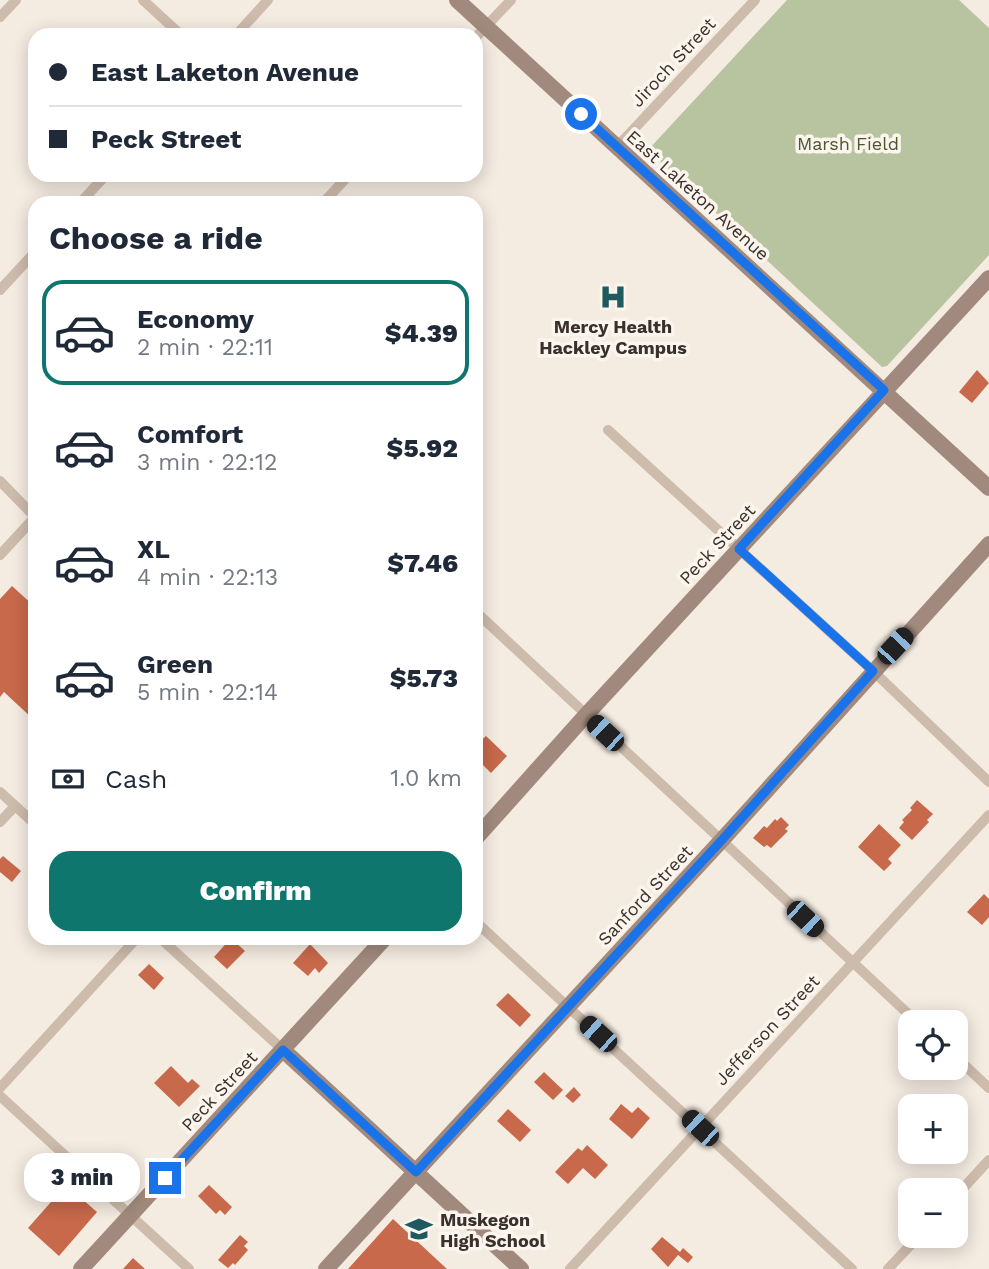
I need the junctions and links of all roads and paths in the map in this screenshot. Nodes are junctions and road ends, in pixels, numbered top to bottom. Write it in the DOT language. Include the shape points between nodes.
graph roads {
  1 [pos="16,0"];
  2 [pos="143,0"];
  3 [pos="268,0"];
  4 [pos="457,0"];
  5 [pos="511,0"];
  6 [pos="755,0"];
  7 [pos="0,17"];
  8 [pos="173,28"];
  9 [pos="242,28"];
  10 [pos="478,28"];
  11 [pos="483,30"];
  12 [pos="483,34"];
  13 [pos="617,147"];
  14 [pos="100,182"];
  15 [pos="86,196"];
  16 [pos="28,260"];
  17 [pos="989,278"];
  18 [pos="0,290"];
  19 [pos="884,390"];
  20 [pos="608,430"];
  21 [pos="0,481"];
  22 [pos="989,488"];
  23 [pos="28,510"];
  24 [pos="28,525"];
  25 [pos="989,544"];
  26 [pos="739,549"];
  27 [pos="0,555"];
  28 [pos="483,619"];
  29 [pos="873,671"];
  30 [pos="586,715"];
  31 [pos="989,782"];
  32 [pos="0,792"];
  33 [pos="15,806"];
  34 [pos="989,816"];
  35 [pos="28,818"];
  36 [pos="0,822"];
  37 [pos="483,830"];
  38 [pos="721,841"];
  39 [pos="483,928"];
  40 [pos="131,945"];
  41 [pos="168,945"];
  42 [pos="379,945"];
  43 [pos="853,963"];
  44 [pos="568,1006"];
  45 [pos="904,1010"];
  46 [pos="283,1050"];
  47 [pos="968,1068"];
  48 [pos="0,1088"];
  49 [pos="989,1088"];
  50 [pos="0,1096"];
  51 [pos="700,1128"];
  52 [pos="989,1160"];
  53 [pos="416,1172"];
  54 [pos="968,1183"];
  55 [pos="131,1215"];
  56 [pos="908,1248"];
  57 [pos="81,1269"];
  58 [pos="189,1269"];
  59 [pos="326,1269"];
  60 [pos="521,1269"];
  61 [pos="570,1269"];
  62 [pos="852,1269"];
  63 [pos="888,1269"];
  1 -- 7 [label="street"];
  2 -- 8 [label="street"];
  3 -- 9 [label="street"];
  4 -- 10 [label="street, East Laketon Avenue"];
  5 -- 11 [label="street"];
  6 -- 13 [label="street, Jiroch Street"];
  12 -- 13 [label="street, East Laketon Avenue"];
  13 -- 19 [label="street, East Laketon Avenue"];
  14 -- 15 [label="street"];
  16 -- 18 [label="street"];
  17 -- 19 [label="street, Peck Street"];
  19 -- 22 [label="street, East Laketon Avenue"];
  19 -- 26 [label="street, Peck Street"];
  20 -- 26 [label="street"];
  21 -- 23 [label="street"];
  24 -- 27 [label="street"];
  25 -- 29 [label="street, Sanford Street"];
  26 -- 29 [label="street"];
  26 -- 30 [label="street, Peck Street"];
  28 -- 30 [label="street"];
  29 -- 31 [label="street"];
  29 -- 38 [label="street, Sanford Street"];
  30 -- 37 [label="street, Peck Street"];
  30 -- 38 [label="street"];
  32 -- 33 [label="street"];
  33 -- 35 [label="street"];
  33 -- 36 [label="street"];
  34 -- 43 [label="street, Jefferson Street"];
  38 -- 43 [label="street"];
  38 -- 44 [label="street, Sanford Street"];
  39 -- 44 [label="street"];
  40 -- 48 [label="street"];
  41 -- 46 [label="street"];
  42 -- 46 [label="street, Peck Street"];
  43 -- 45 [label="street"];
  43 -- 51 [label="street, Jefferson Street"];
  44 -- 51 [label="street"];
  44 -- 53 [label="street, Sanford Street"];
  46 -- 53 [label="street"];
  46 -- 55 [label="street, Peck Street"];
  47 -- 49 [label="street"];
  50 -- 55 [label="street"];
  51 -- 61 [label="street, Jefferson Street"];
  51 -- 62 [label="street"];
  52 -- 54 [label="street"];
  53 -- 59 [label="street, Sanford Street"];
  53 -- 60 [label="street"];
  55 -- 57 [label="street, Peck Street"];
  55 -- 58 [label="street"];
  56 -- 63 [label="street"];
}
